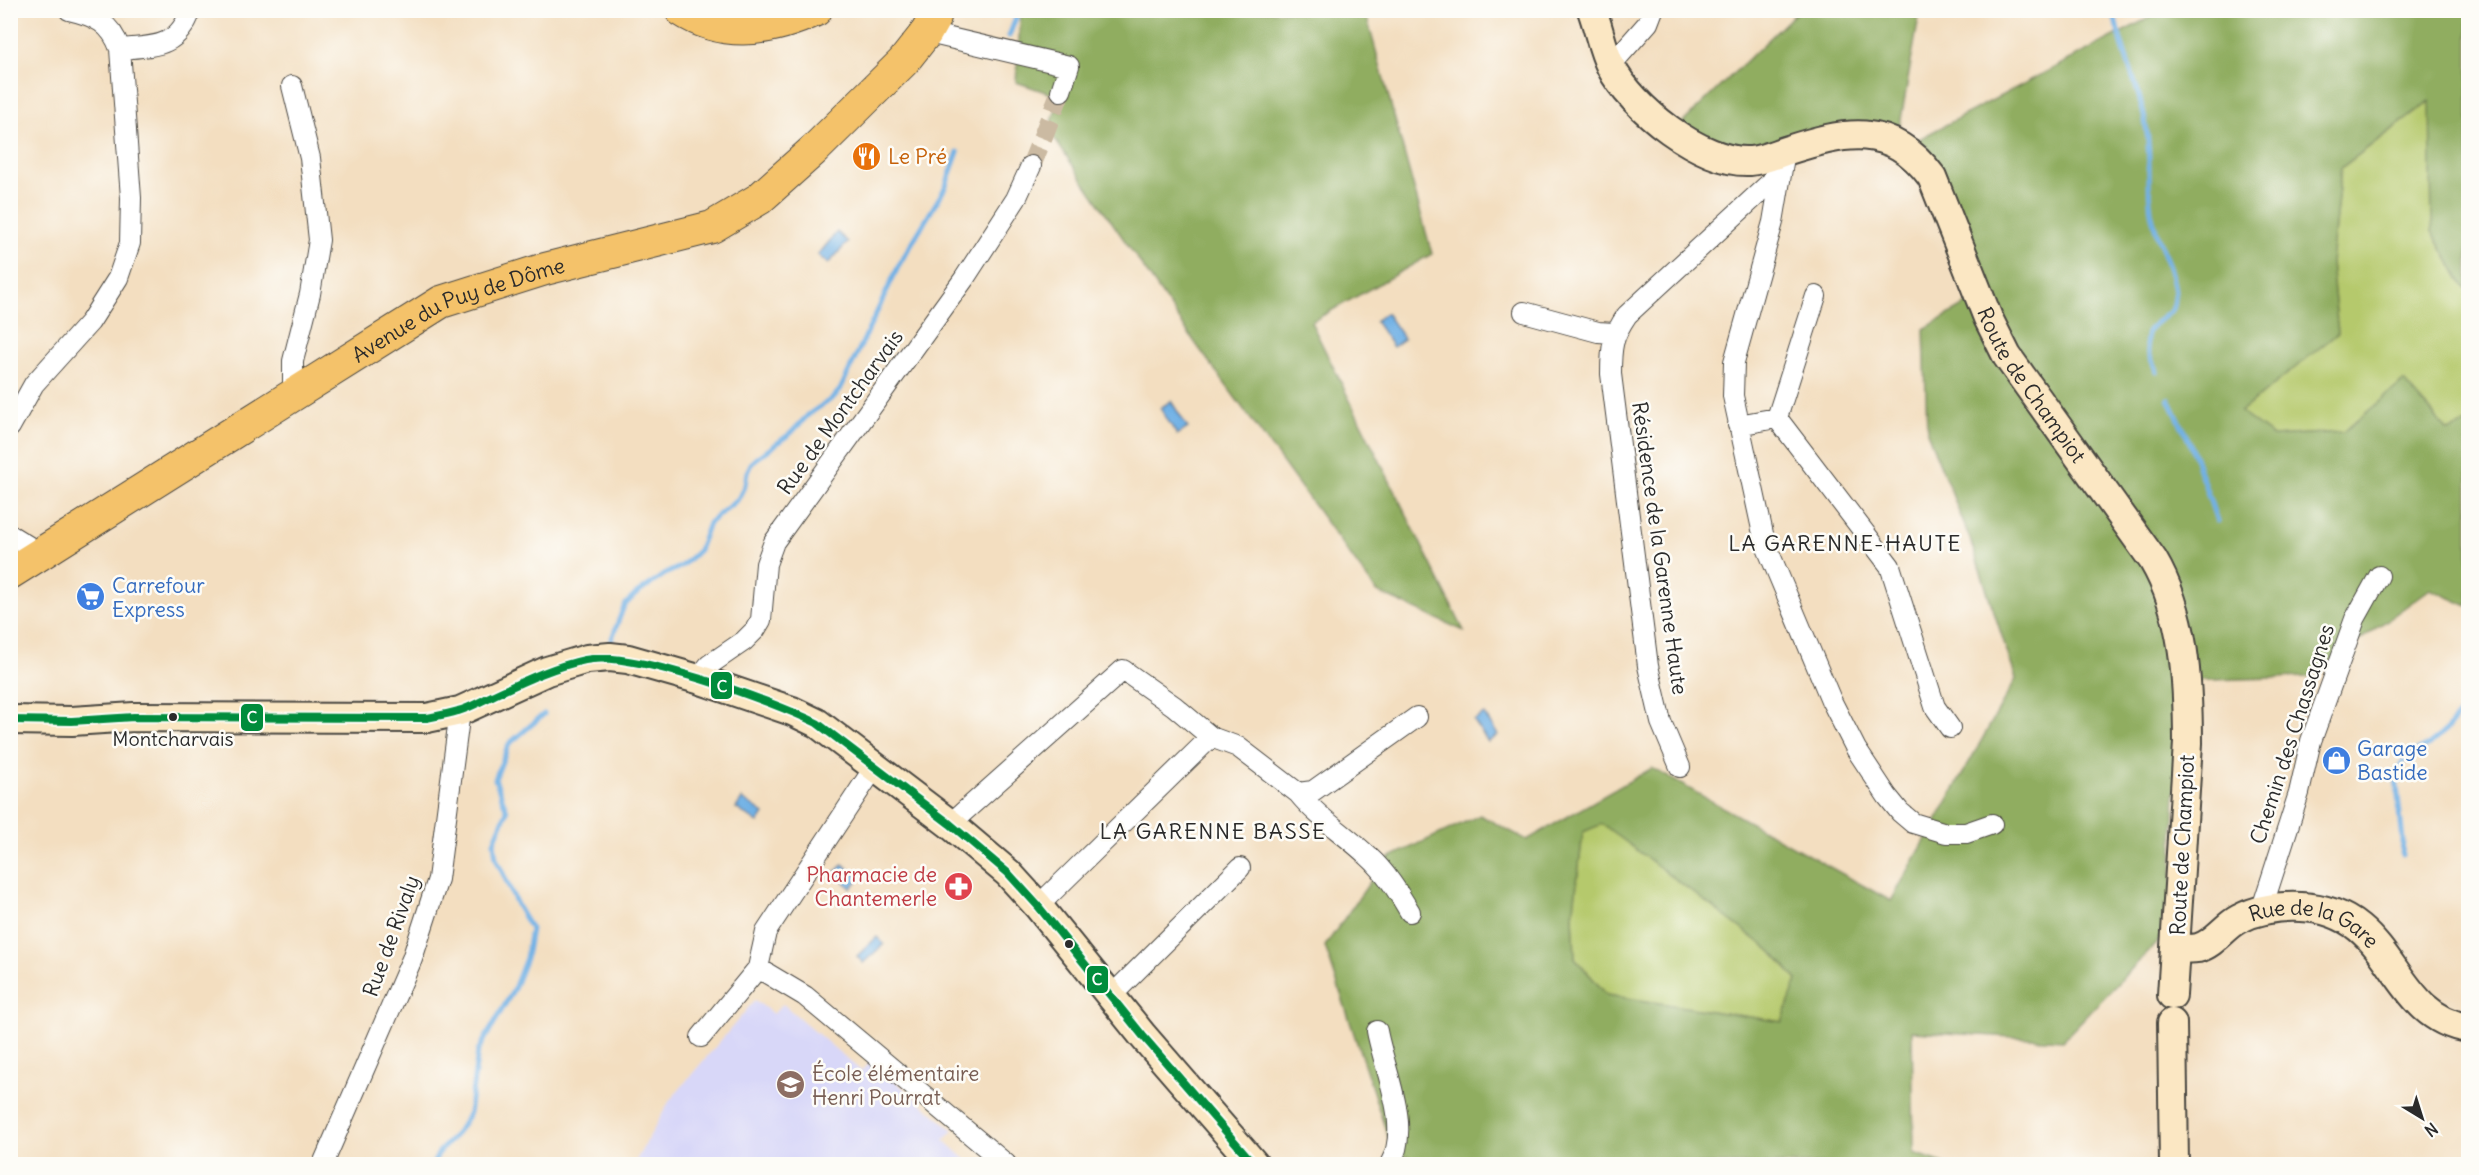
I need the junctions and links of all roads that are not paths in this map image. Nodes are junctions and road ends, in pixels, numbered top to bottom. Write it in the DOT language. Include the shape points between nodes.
graph roads {
  1 [pos="69,10"];
  2 [pos="191,10"];
  3 [pos="681,10"];
  4 [pos="710,10"];
  5 [pos="787,10"];
  6 [pos="816,10"];
  7 [pos="1592,10"];
  8 [pos="1653,10"];
  9 [pos="927,21"];
  10 [pos="120,49"];
  11 [pos="1610,66"];
  12 [pos="292,86"];
  13 [pos="1061,92"];
  14 [pos="1785,151"];
  15 [pos="1031,166"];
  16 [pos="1816,296"];
  17 [pos="1524,312"];
  18 [pos="1614,333"];
  19 [pos="293,394"];
  20 [pos="1776,418"];
  21 [pos="1738,426"];
  22 [pos="10,427"];
  23 [pos="10,535"];
  24 [pos="41,554"];
  25 [pos="10,573"];
  26 [pos="2379,576"];
  27 [pos="698,679"];
  28 [pos="460,711"];
  29 [pos="1417,717"];
  30 [pos="10,720"];
  31 [pos="1950,728"];
  32 [pos="1211,737"];
  33 [pos="1680,766"];
  34 [pos="874,768"];
  35 [pos="1298,793"];
  36 [pos="950,824"];
  37 [pos="1992,824"];
  38 [pos="1240,868"];
  39 [pos="1038,906"];
  40 [pos="2261,911"];
  41 [pos="1410,912"];
  42 [pos="2175,950"];
  43 [pos="758,968"];
  44 [pos="2172,995"];
  45 [pos="1111,996"];
  46 [pos="2172,1023"];
  47 [pos="2469,1028"];
  48 [pos="1377,1031"];
  49 [pos="701,1037"];
  50 [pos="2174,1160"];
  51 [pos="323,1164"];
  52 [pos="1006,1164"];
  53 [pos="1254,1164"];
  54 [pos="1390,1164"];
  1 -- 10 [label="street" via="106,24"];
  2 -- 10 [label="street" via="180,34 150,46"];
  3 -- 6 [label="main road" via="705,23 734,30 790,22"];
  4 -- 5 [label="main road" via="739,15"];
  7 -- 11 [label="street, Route de Champiot"];
  8 -- 11 [label="street" via="1648,23"];
  9 -- 13 [label="street" via="1069,66"];
  9 -- 19 [label="main road, Avenue du Puy de Dôme" via="903,62 816,148 759,199 712,227 545,269 441,302"];
  10 -- 22 [label="street" via="131,198 130,243 118,278 90,322 34,384"];
  11 -- 14 [label="street, Route de Champiot" via="1622,85 1652,116 1706,151 1747,161"];
  12 -- 19 [label="street" via="309,158 319,240 292,361"];
  14 -- 18 [label="street" via="1772,181 1644,297"];
  14 -- 21 [label="street" via="1773,222 1734,362 1733,396"];
  14 -- 42 [label="street, Route de Champiot" via="1830,137 1866,134 1899,144 1920,161 1932,177 2007,356 2165,581 2182,649 2188,708"];
  15 -- 27 [label="street, Rue de Montcharvais" via="1016,199 964,279 774,542 766,564 761,620 755,630 709,665"];
  16 -- 20 [label="street"];
  17 -- 18 [label="street"];
  18 -- 33 [label="street, Résidence de la Garenne Haute" via="1611,374 1648,666 1661,722"];
  19 -- 24 [label="main road, Avenue du Puy de Dôme"];
  20 -- 21 [label="street"];
  20 -- 31 [label="street" via="1890,566 1935,707"];
  21 -- 37 [label="street" via="1765,543 1831,700 1862,758 1887,796 1913,823 1946,833 1966,833"];
  23 -- 24 [label="street"];
  24 -- 25 [label="main road, Avenue du Puy de Dôme"];
  26 -- 40 [label="street, Chemin des Chassagnes" via="2355,620 2311,741 2299,793"];
  27 -- 28 [label="street" via="628,659 587,659 547,671"];
  27 -- 34 [label="street" via="817,723"];
  28 -- 30 [label="street" via="417,719"];
  28 -- 51 [label="street, Rue de Rivaly" via="438,879 412,959"];
  29 -- 35 [label="street" via="1313,791"];
  32 -- 35 [label="street" via="1238,747"];
  32 -- 36 [label="street" via="1123,669"];
  32 -- 39 [label="street"];
  34 -- 36 [label="street"];
  34 -- 43 [label="street" via="766,932"];
  35 -- 41 [label="street" via="1310,808 1369,856 1393,883"];
  36 -- 39 [label="street" via="1008,873"];
  38 -- 45 [label="street"];
  39 -- 45 [label="street"];
  40 -- 42 [label="street, Rue de la Gare" via="2239,919 2202,946"];
  40 -- 47 [label="street, Rue de la Gare" via="2305,907 2349,922 2375,941 2422,1006 2446,1022"];
  42 -- 44 [label="street"];
  43 -- 49 [label="street"];
  43 -- 52 [label="street" via="805,996"];
  45 -- 53 [label="street"];
  46 -- 50 [label="street"];
  48 -- 54 [label="street" via="1393,1088 1398,1129"];
}
